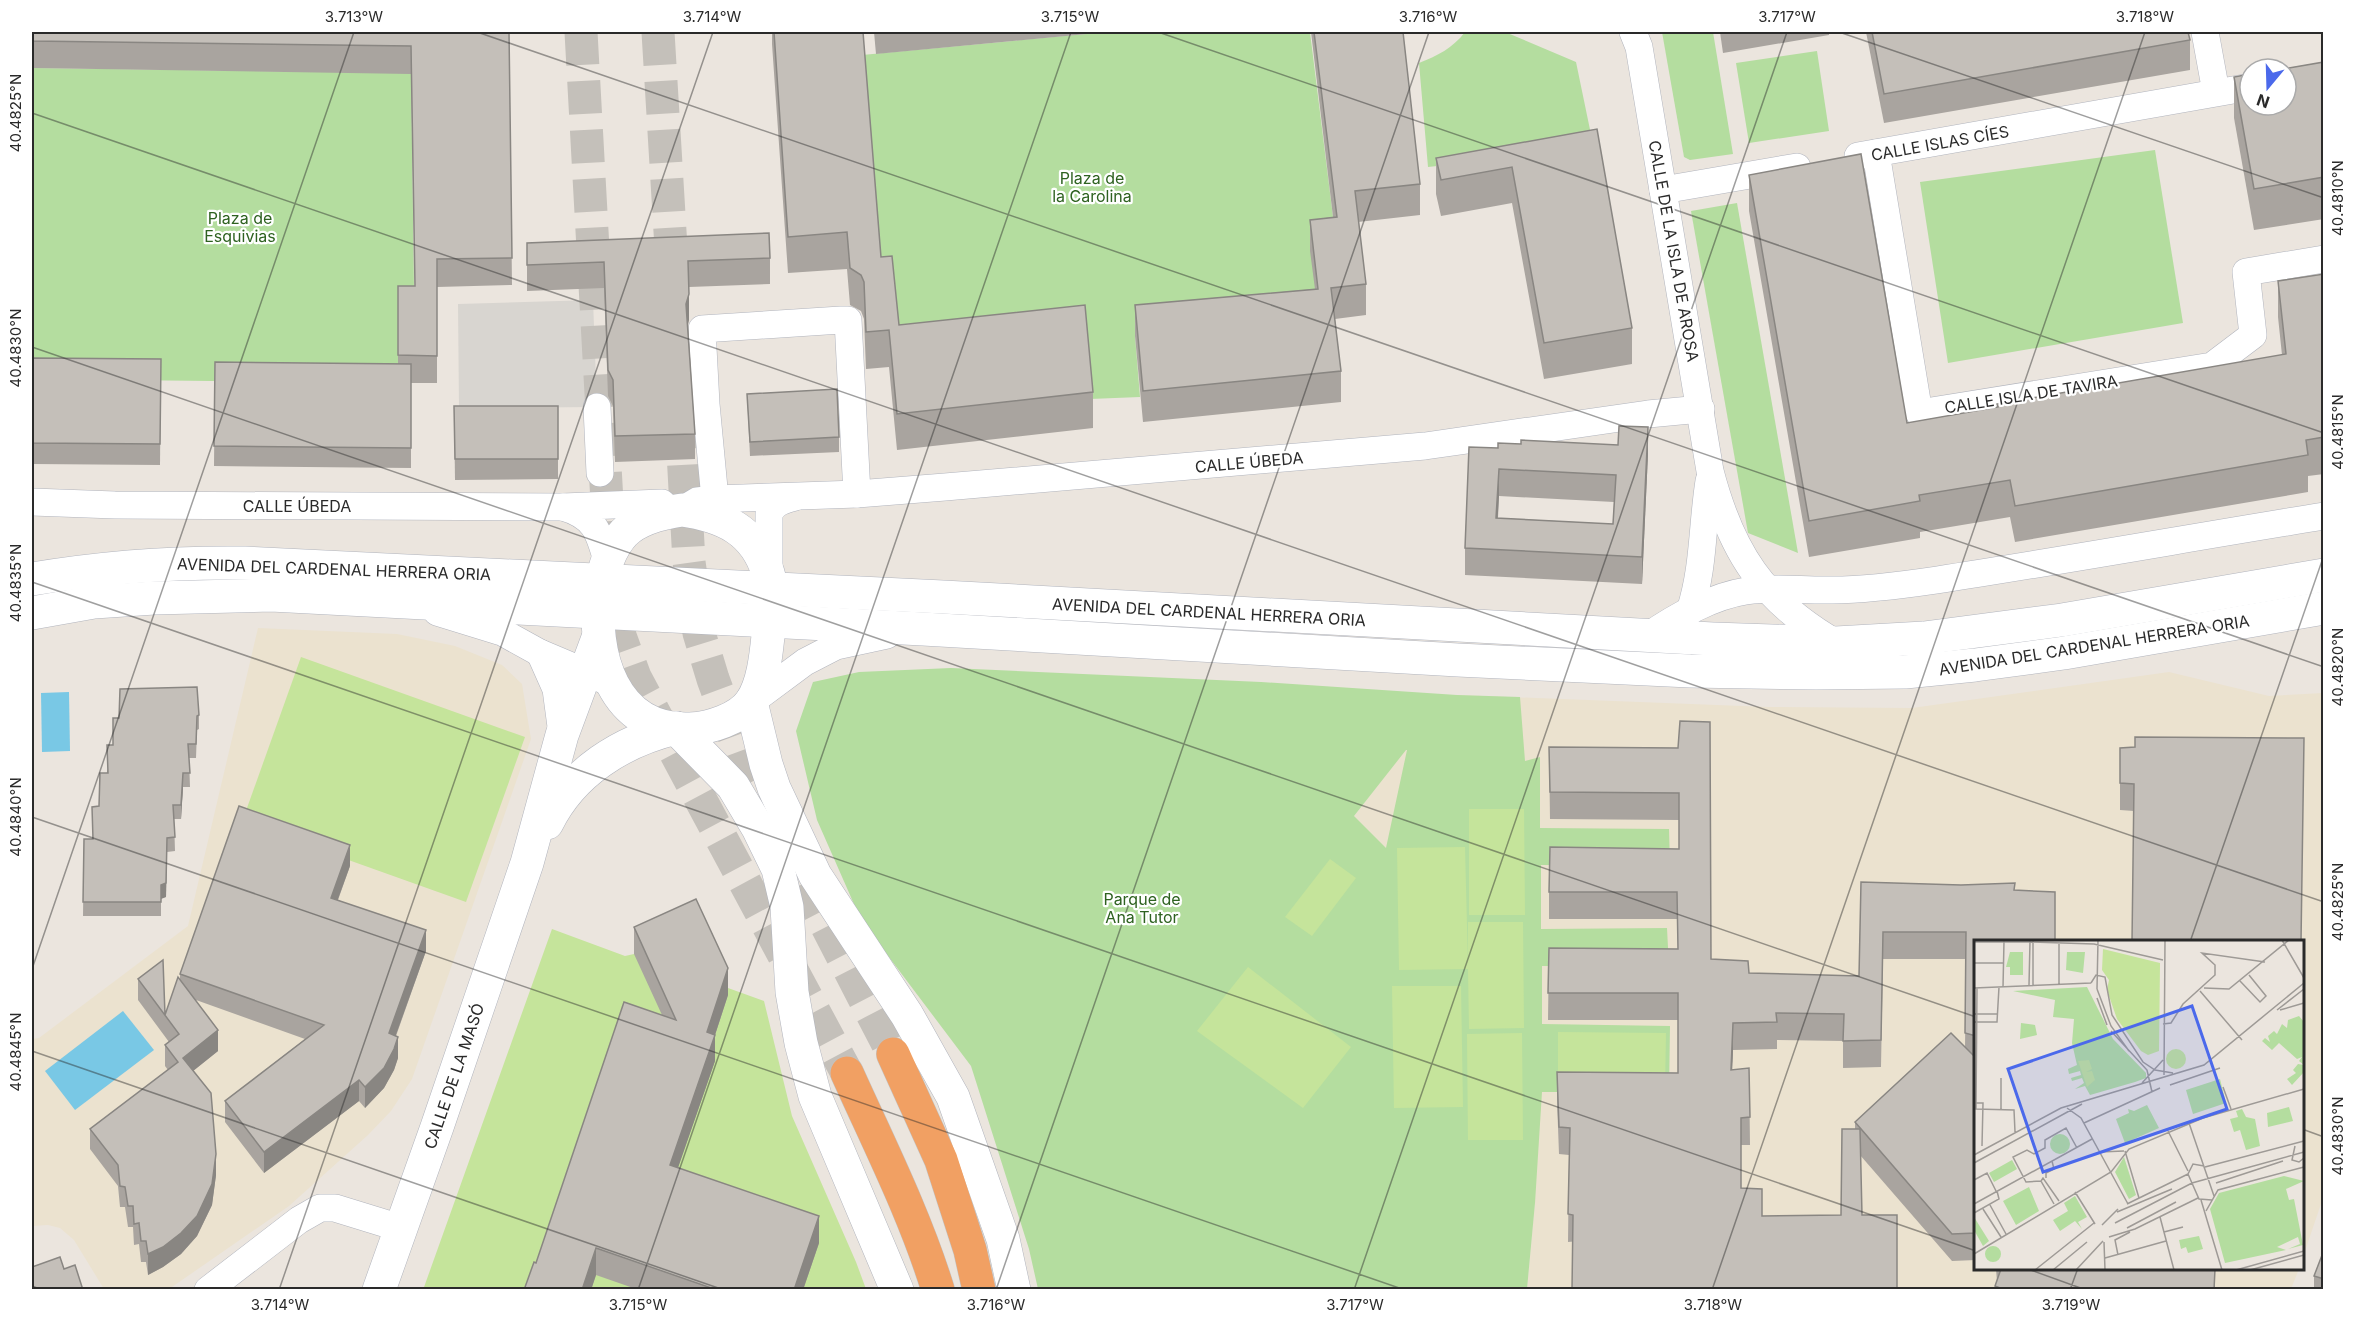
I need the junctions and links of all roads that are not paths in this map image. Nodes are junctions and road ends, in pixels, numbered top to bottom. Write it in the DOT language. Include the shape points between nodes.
graph roads {
  1 [pos="1633,32"];
  2 [pos="2205,32"];
  3 [pos="2238,89"];
  4 [pos="2216,92"];
  5 [pos="1876,153"];
  6 [pos="1663,190"];
  7 [pos="2324,259"];
  8 [pos="597,407"];
  9 [pos="1701,409"];
  10 [pos="1710,471"];
  11 [pos="600,473"];
  12 [pos="857,494"];
  13 [pos="796,497"];
  14 [pos="715,499"];
  15 [pos="32,502"];
  16 [pos="563,507"];
  17 [pos="677,511"];
  18 [pos="2324,516"];
  19 [pos="1750,568"];
  20 [pos="2324,575"];
  21 [pos="32,579"];
  22 [pos="1801,588"];
  23 [pos="1766,589"];
  24 [pos="769,595"];
  25 [pos="601,598"];
  26 [pos="371,600"];
  27 [pos="2324,608"];
  28 [pos="1690,611"];
  29 [pos="32,613"];
  30 [pos="923,629"];
  31 [pos="1648,636"];
  32 [pos="1713,639"];
  33 [pos="1836,643"];
  34 [pos="540,652"];
  35 [pos="1756,672"];
  36 [pos="598,678"];
  37 [pos="751,702"];
  38 [pos="676,728"];
  39 [pos="562,735"];
  40 [pos="527,862"];
  41 [pos="893,1054"];
  42 [pos="847,1072"];
  43 [pos="400,1228"];
  44 [pos="208,1290"];
  45 [pos="379,1290"];
  46 [pos="897,1290"];
  47 [pos="938,1290"];
  48 [pos="979,1290"];
  49 [pos="1014,1290"];
  1 -- 6 [label="street, CALLE DE LA ISLA DE AROSA" via="1639,47"];
  2 -- 4 [label="street"];
  3 -- 4 [label="street, CALLE ISLAS CÍES"];
  4 -- 5 [label="street, CALLE ISLAS CÍES"];
  5 -- 6 [label="street, CALLE ISLAS CÍES"];
  5 -- 7 [label="street, CALLE ISLA DE TAVIRA" via="1919,413 2212,366 2253,335 2246,272"];
  6 -- 9 [label="street, CALLE DE LA ISLA DE AROSA"];
  8 -- 11 [label="street"];
  9 -- 10 [label="street, CALLE DE LA ISLA DE AROSA"];
  9 -- 12 [label="street, CALLE ÚBEDA" via="1425,446"];
  10 -- 19 [label="street, CALLE DE LA ISLA DE AROSA" via="1730,532"];
  10 -- 28 [label="street, CALLE DE LA ISLA DE AROSA" via="1701,562"];
  12 -- 13 [label="street, CALLE ÚBEDA"];
  12 -- 14 [label="street" via="848,320 841,320 702,329"];
  13 -- 14 [label="street, CALLE ÚBEDA"];
  13 -- 24 [label="street, CALLE ÚBEDA" via="782,500 769,513"];
  14 -- 17 [label="street, CALLE ÚBEDA" via="696,501"];
  15 -- 16 [label="street, CALLE ÚBEDA"];
  16 -- 17 [label="street, CALLE ÚBEDA" via="662,502"];
  16 -- 25 [label="street, CALLE ÚBEDA" via="580,512 594,524 600,536"];
  17 -- 24 [label="main road" via="722,519 748,537 758,549"];
  17 -- 25 [label="main road" via="635,524 624,533"];
  18 -- 22 [label="street" via="1935,580 1832,590"];
  19 -- 22 [label="street"];
  19 -- 23 [label="street, CALLE DE LA ISLA DE AROSA"];
  20 -- 33 [label="main road, AVENIDA DEL CARDENAL HERRERA ORIA" via="1994,630"];
  21 -- 25 [label="main road, AVENIDA DEL CARDENAL HERRERA ORIA" via="102,567 196,562 417,570"];
  22 -- 23 [label="street"];
  23 -- 28 [label="street" via="1726,595"];
  23 -- 33 [label="street" via="1808,627"];
  24 -- 25 [label="main road, AVENIDA DEL CARDENAL HERRERA ORIA"];
  24 -- 30 [label="main road, AVENIDA DEL CARDENAL HERRERA ORIA"];
  24 -- 31 [label="main road, AVENIDA DEL CARDENAL HERRERA ORIA"];
  24 -- 37 [label="main road" via="764,663"];
  25 -- 26 [label="main road, AVENIDA DEL CARDENAL HERRERA ORIA"];
  25 -- 36 [label="main road, CALLE DE LA MASÓ"];
  26 -- 29 [label="main road, AVENIDA DEL CARDENAL HERRERA ORIA" via="271,595 154,598 94,602"];
  26 -- 34 [label="street, AVENIDA DEL CARDENAL HERRERA ORIA" via="454,616 502,632"];
  27 -- 35 [label="main road, AVENIDA DEL CARDENAL HERRERA ORIA" via="1975,665 1873,673"];
  28 -- 31 [label="street"];
  28 -- 32 [label="street, AVENIDA DEL CARDENAL HERRERA ORIA"];
  30 -- 35 [label="main road, AVENIDA DEL CARDENAL HERRERA ORIA"];
  30 -- 37 [label="street, AVENIDA DEL CARDENAL HERRERA ORIA" via="836,646 805,662"];
  31 -- 32 [label="main road, AVENIDA DEL CARDENAL HERRERA ORIA"];
  32 -- 33 [label="main road, AVENIDA DEL CARDENAL HERRERA ORIA"];
  32 -- 35 [label="street, AVENIDA DEL CARDENAL HERRERA ORIA" via="1726,655"];
  34 -- 36 [label="street, AVENIDA DEL CARDENAL HERRERA ORIA"];
  34 -- 39 [label="street, CALLE DE LA MASÓ" via="556,689"];
  36 -- 38 [label="main road, AVENIDA DEL CARDENAL HERRERA ORIA" via="640,716"];
  36 -- 39 [label="main road, CALLE DE LA MASÓ"];
  37 -- 38 [label="main road, AVENIDA DEL CARDENAL HERRERA ORIA" via="725,720 703,728"];
  37 -- 49 [label="main road" via="784,813 815,875 907,1015 953,1097 1003,1239"];
  38 -- 40 [label="main road, CALLE DE LA MASÓ" via="631,743 585,773 550,816"];
  38 -- 46 [label="main road" via="733,786 778,869 787,907 792,992 815,1096"];
  39 -- 40 [label="main road, CALLE DE LA MASÓ"];
  40 -- 43 [label="main road, CALLE DE LA MASÓ"];
  41 -- 48 [label="highway" via="940,1160"];
  42 -- 47 [label="highway" via="906,1204"];
  43 -- 44 [label="street" via="335,1208 320,1208"];
  43 -- 45 [label="main road, CALLE DE LA MASÓ"];
}
